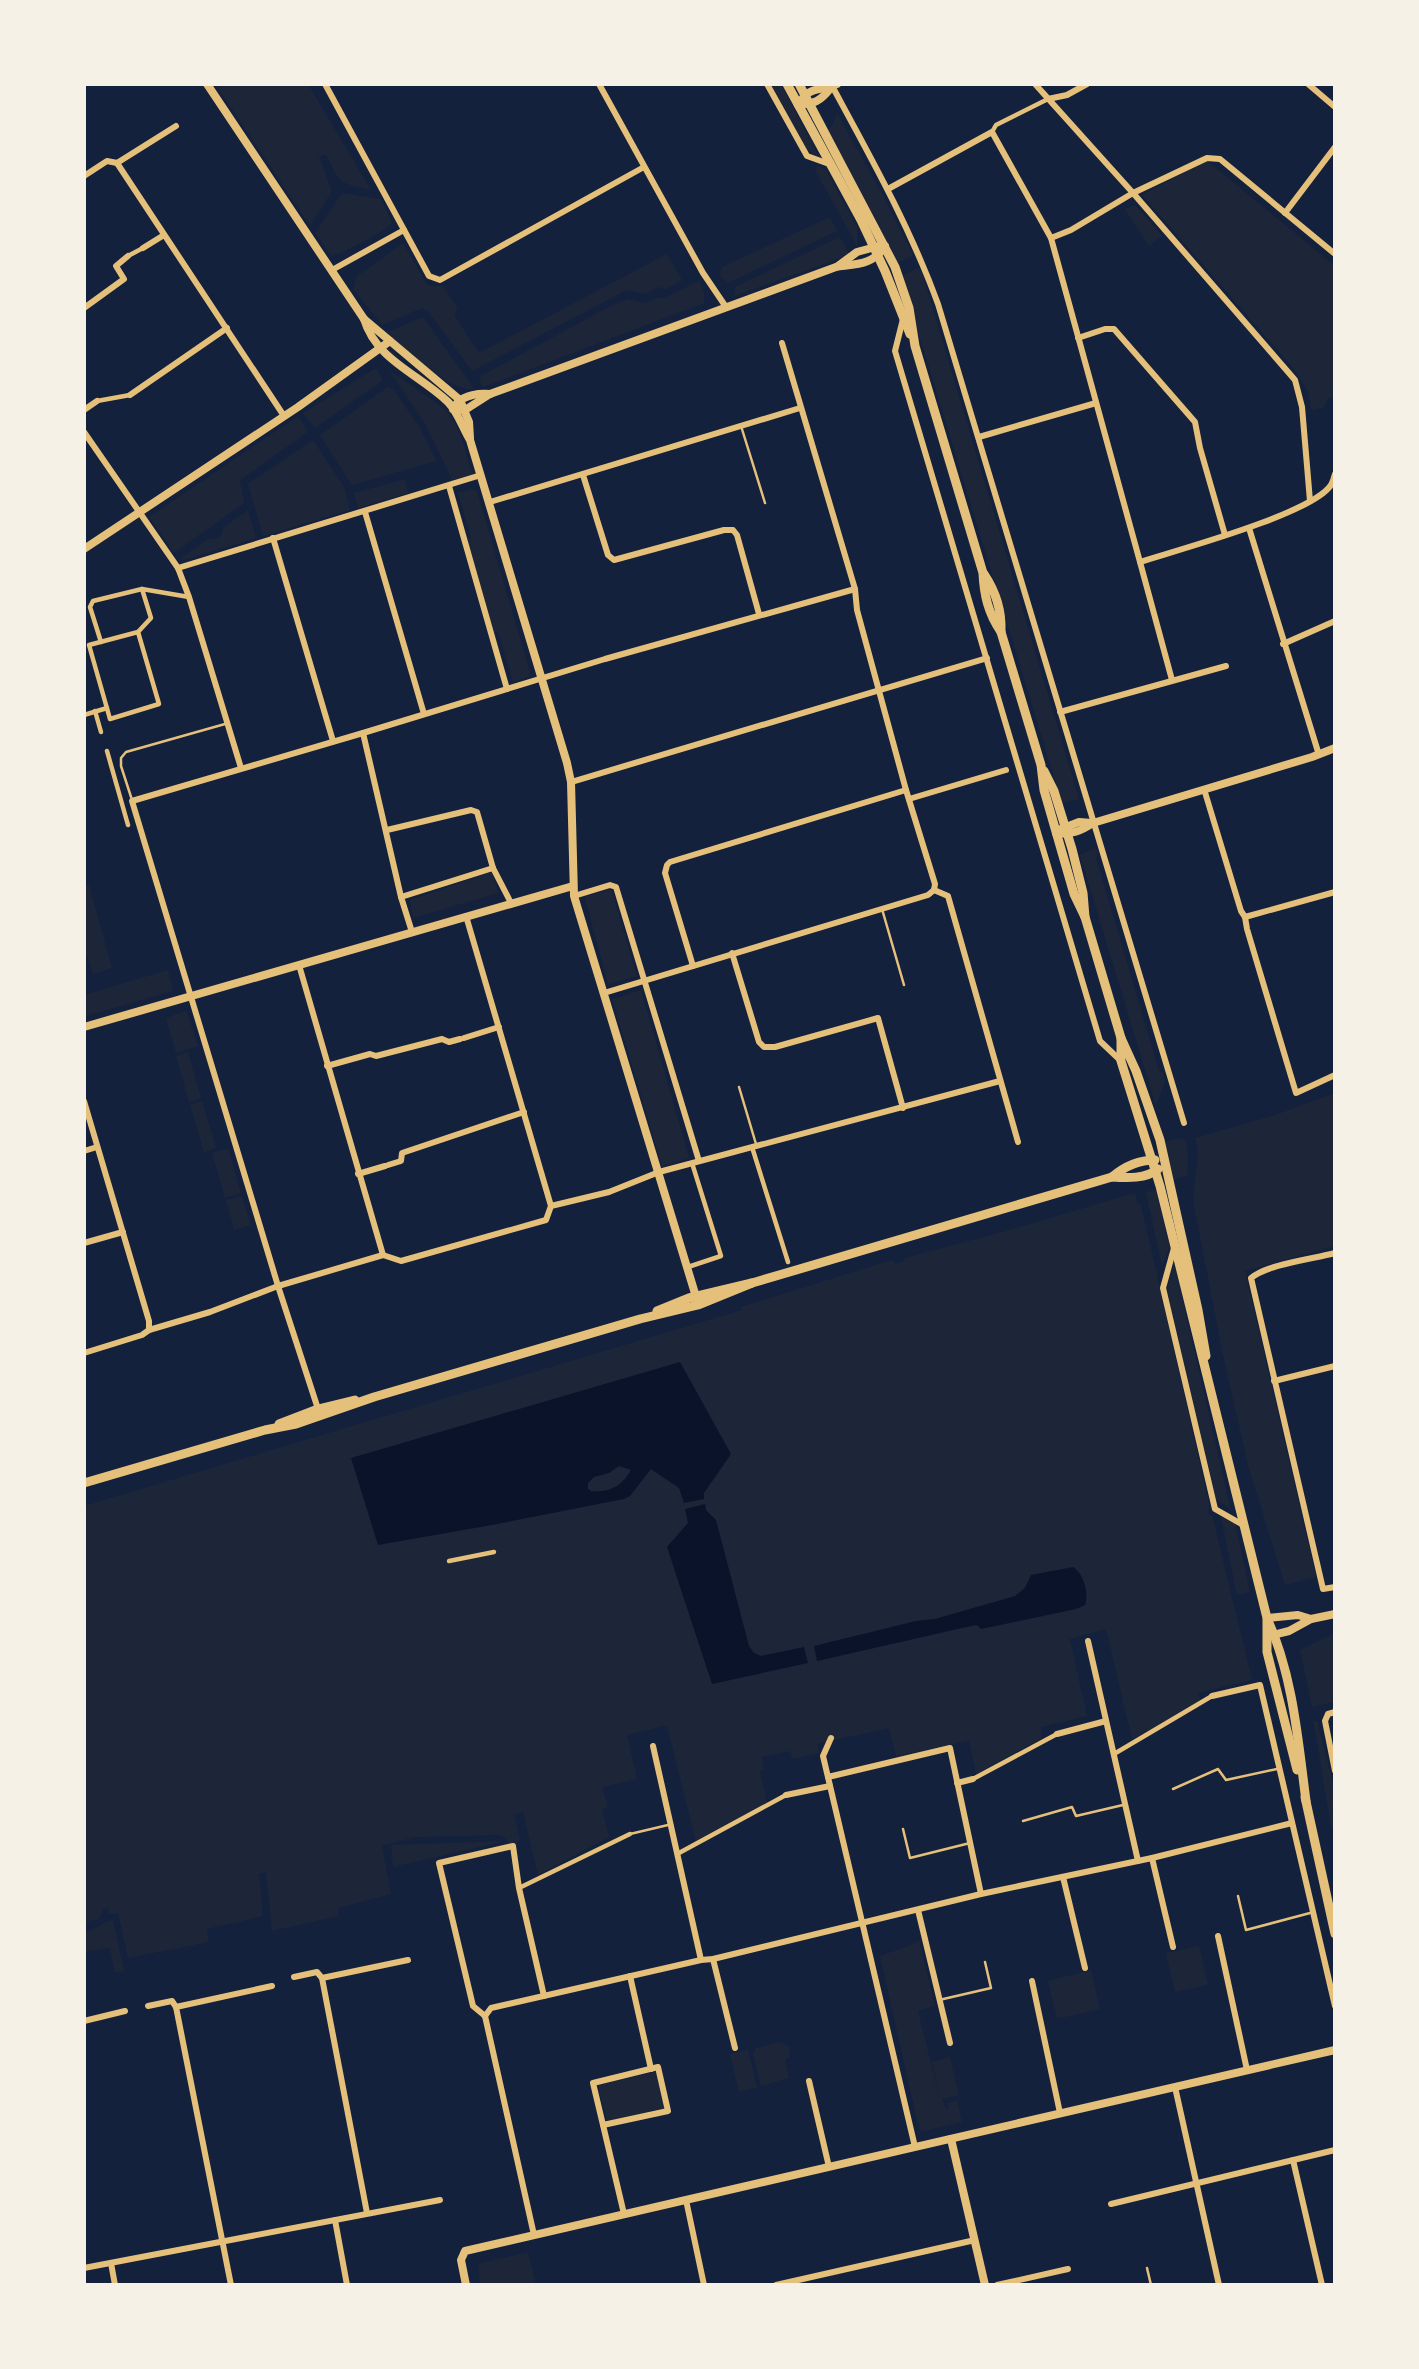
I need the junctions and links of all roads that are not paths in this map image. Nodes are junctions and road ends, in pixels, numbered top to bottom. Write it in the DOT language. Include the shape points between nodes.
graph roads {
  1 [pos="206,84"];
  2 [pos="325,84"];
  3 [pos="599,84"];
  4 [pos="767,84"];
  5 [pos="787,84"];
  6 [pos="799,84"];
  7 [pos="1035,84"];
  8 [pos="1087,84"];
  9 [pos="1308,84"];
  10 [pos="833,85"];
  11 [pos="805,94"];
  12 [pos="1048,99"];
  13 [pos="811,104"];
  14 [pos="798,105"];
  15 [pos="1335,107"];
  16 [pos="176,126"];
  17 [pos="992,132"];
  18 [pos="1335,147"];
  19 [pos="117,163"];
  20 [pos="832,165"];
  21 [pos="645,167"];
  22 [pos="84,176"];
  23 [pos="887,189"];
  24 [pos="1133,193"];
  25 [pos="1285,213"];
  26 [pos="404,230"];
  27 [pos="163,235"];
  28 [pos="1051,238"];
  29 [pos="873,246"];
  30 [pos="885,246"];
  31 [pos="143,248"];
  32 [pos="1335,254"];
  33 [pos="128,256"];
  34 [pos="878,257"];
  35 [pos="836,267"];
  36 [pos="332,270"];
  37 [pos="84,307"];
  38 [pos="726,307"];
  39 [pos="364,319"];
  40 [pos="903,319"];
  41 [pos="227,328"];
  42 [pos="1078,338"];
  43 [pos="390,341"];
  44 [pos="782,343"];
  45 [pos="915,346"];
  46 [pos="381,349"];
  47 [pos="490,394"];
  48 [pos="130,395"];
  49 [pos="460,400"];
  50 [pos="97,401"];
  51 [pos="1096,403"];
  52 [pos="800,408"];
  53 [pos="453,409"];
  54 [pos="84,410"];
  55 [pos="466,410"];
  56 [pos="284,416"];
  57 [pos="741,426"];
  58 [pos="84,432"];
  59 [pos="979,437"];
  60 [pos="470,440"];
  61 [pos="1335,474"];
  62 [pos="481,475"];
  63 [pos="583,475"];
  64 [pos="449,486"];
  65 [pos="1310,501"];
  66 [pos="490,502"];
  67 [pos="765,503"];
  68 [pos="140,512"];
  69 [pos="365,512"];
  70 [pos="1249,528"];
  71 [pos="1225,536"];
  72 [pos="273,538"];
  73 [pos="84,550"];
  74 [pos="1140,562"];
  75 [pos="178,568"];
  76 [pos="142,589"];
  77 [pos="855,589"];
  78 [pos="190,597"];
  79 [pos="760,614"];
  80 [pos="1335,621"];
  81 [pos="138,632"];
  82 [pos="101,642"];
  83 [pos="1283,644"];
  84 [pos="987,658"];
  85 [pos="1226,666"];
  86 [pos="541,679"];
  87 [pos="1172,680"];
  88 [pos="507,689"];
  89 [pos="878,689"];
  90 [pos="107,708"];
  91 [pos="96,711"];
  92 [pos="1060,712"];
  93 [pos="424,714"];
  94 [pos="84,715"];
  95 [pos="228,723"];
  96 [pos="101,732"];
  97 [pos="363,733"];
  98 [pos="333,741"];
  99 [pos="1335,748"];
  100 [pos="107,751"];
  101 [pos="1319,755"];
  102 [pos="1041,765"];
  103 [pos="1020,766"];
  104 [pos="241,768"];
  105 [pos="1006,770"];
  106 [pos="571,782"];
  107 [pos="1204,789"];
  108 [pos="906,790"];
  109 [pos="909,799"];
  110 [pos="132,801"];
  111 [pos="1093,822"];
  112 [pos="128,825"];
  113 [pos="387,830"];
  114 [pos="1066,830"];
  115 [pos="1056,833"];
  116 [pos="493,869"];
  117 [pos="573,886"];
  118 [pos="934,891"];
  119 [pos="1335,892"];
  120 [pos="575,895"];
  121 [pos="401,897"];
  122 [pos="511,904"];
  123 [pos="882,909"];
  124 [pos="466,916"];
  125 [pos="1085,917"];
  126 [pos="1245,917"];
  127 [pos="412,932"];
  128 [pos="732,953"];
  129 [pos="299,965"];
  130 [pos="693,965"];
  131 [pos="644,981"];
  132 [pos="904,985"];
  133 [pos="604,993"];
  134 [pos="191,996"];
  135 [pos="84,1027"];
  136 [pos="499,1027"];
  137 [pos="1121,1038"];
  138 [pos="1121,1061"];
  139 [pos="327,1066"];
  140 [pos="1335,1076"];
  141 [pos="1000,1081"];
  142 [pos="739,1087"];
  143 [pos="84,1101"];
  144 [pos="903,1108"];
  145 [pos="524,1112"];
  146 [pos="1184,1123"];
  147 [pos="1018,1142"];
  148 [pos="754,1146"];
  149 [pos="97,1147"];
  150 [pos="84,1151"];
  151 [pos="1151,1159"];
  152 [pos="695,1162"];
  153 [pos="1164,1163"];
  154 [pos="659,1172"];
  155 [pos="1156,1172"];
  156 [pos="358,1174"];
  157 [pos="1112,1177"];
  158 [pos="551,1206"];
  159 [pos="123,1232"];
  160 [pos="84,1243"];
  161 [pos="1174,1248"];
  162 [pos="1335,1253"];
  163 [pos="383,1255"];
  164 [pos="788,1262"];
  165 [pos="687,1267"];
  166 [pos="278,1286"];
  167 [pos="697,1300"];
  168 [pos="149,1330"];
  169 [pos="84,1353"];
  170 [pos="1335,1366"];
  171 [pos="1274,1381"];
  172 [pos="1214,1406"];
  173 [pos="319,1413"];
  174 [pos="84,1483"];
  175 [pos="1245,1526"];
  176 [pos="494,1552"];
  177 [pos="449,1560"];
  178 [pos="1335,1587"];
  179 [pos="1335,1614"];
  180 [pos="1267,1618"];
  181 [pos="1311,1619"];
  182 [pos="1270,1635"];
  183 [pos="1088,1641"];
  184 [pos="1212,1696"];
  185 [pos="1335,1712"];
  186 [pos="1106,1721"];
  187 [pos="1057,1734"];
  188 [pos="831,1738"];
  189 [pos="653,1746"];
  190 [pos="1114,1754"];
  191 [pos="1279,1769"];
  192 [pos="1335,1771"];
  193 [pos="828,1777"];
  194 [pos="973,1779"];
  195 [pos="957,1783"];
  196 [pos="830,1786"];
  197 [pos="1173,1789"];
  198 [pos="786,1795"];
  199 [pos="1125,1804"];
  200 [pos="1023,1821"];
  201 [pos="1292,1823"];
  202 [pos="672,1824"];
  203 [pos="903,1829"];
  204 [pos="630,1834"];
  205 [pos="970,1843"];
  206 [pos="679,1853"];
  207 [pos="1152,1858"];
  208 [pos="1138,1861"];
  209 [pos="1063,1877"];
  210 [pos="519,1888"];
  211 [pos="981,1894"];
  212 [pos="1238,1896"];
  213 [pos="918,1910"];
  214 [pos="1312,1913"];
  215 [pos="863,1923"];
  216 [pos="1335,1934"];
  217 [pos="1218,1936"];
  218 [pos="1173,1947"];
  219 [pos="713,1959"];
  220 [pos="408,1960"];
  221 [pos="701,1960"];
  222 [pos="985,1962"];
  223 [pos="1085,1968"];
  224 [pos="630,1976"];
  225 [pos="294,1977"];
  226 [pos="322,1978"];
  227 [pos="1032,1981"];
  228 [pos="272,1986"];
  229 [pos="544,1996"];
  230 [pos="939,2000"];
  231 [pos="148,2006"];
  232 [pos="1335,2006"];
  233 [pos="176,2007"];
  234 [pos="125,2011"];
  235 [pos="485,2016"];
  236 [pos="84,2021"];
  237 [pos="950,2043"];
  238 [pos="735,2048"];
  239 [pos="1335,2050"];
  240 [pos="650,2069"];
  241 [pos="1247,2070"];
  242 [pos="809,2081"];
  243 [pos="1175,2087"];
  244 [pos="1060,2113"];
  245 [pos="603,2125"];
  246 [pos="951,2139"];
  247 [pos="915,2147"];
  248 [pos="1335,2150"];
  249 [pos="1293,2160"];
  250 [pos="829,2167"];
  251 [pos="1196,2184"];
  252 [pos="440,2200"];
  253 [pos="686,2200"];
  254 [pos="1111,2204"];
  255 [pos="367,2213"];
  256 [pos="624,2214"];
  257 [pos="335,2220"];
  258 [pos="534,2235"];
  259 [pos="975,2240"];
  260 [pos="223,2241"];
  261 [pos="111,2263"];
  262 [pos="84,2268"];
  263 [pos="1147,2268"];
  264 [pos="1068,2269"];
  265 [pos="115,2285"];
  266 [pos="231,2285"];
  267 [pos="347,2285"];
  268 [pos="466,2285"];
  269 [pos="704,2285"];
  270 [pos="776,2285"];
  271 [pos="985,2285"];
  272 [pos="997,2285"];
  273 [pos="1151,2285"];
  274 [pos="1219,2285"];
  275 [pos="1322,2285"];
  1 -- 36 [label="street"];
  2 -- 26 [label="street"];
  3 -- 21 [label="street"];
  4 -- 20 [label="street" via="807,156"];
  5 -- 14 [label="main road"];
  6 -- 11 [label="main road"];
  7 -- 12 [label="street"];
  8 -- 12 [label="street"];
  9 -- 15 [label="street"];
  10 -- 11 [label="street"];
  10 -- 13 [label="street"];
  10 -- 23 [label="street"];
  11 -- 13 [label="main road"];
  11 -- 14 [label="street"];
  12 -- 17 [label="street" via="996,125"];
  12 -- 24 [label="street"];
  13 -- 14 [label="street"];
  13 -- 30 [label="main road"];
  14 -- 20 [label="main road"];
  16 -- 19 [label="street"];
  17 -- 23 [label="street"];
  17 -- 28 [label="street"];
  18 -- 25 [label="street"];
  19 -- 22 [label="street" via="107,161"];
  19 -- 27 [label="street"];
  20 -- 29 [label="main road"];
  21 -- 26 [label="street" via="440,279 429,276"];
  21 -- 38 [label="street"];
  23 -- 59 [label="street" via="925,269"];
  24 -- 25 [label="street" via="1207,158 1220,159"];
  24 -- 28 [label="street"];
  24 -- 65 [label="street" via="1295,380 1302,407"];
  25 -- 32 [label="street"];
  26 -- 36 [label="street"];
  27 -- 31 [label="street"];
  27 -- 41 [label="street"];
  28 -- 42 [label="street"];
  29 -- 30 [label="street"];
  29 -- 34 [label="main road"];
  29 -- 35 [label="street"];
  30 -- 34 [label="street"];
  30 -- 45 [label="main road" via="909,308"];
  31 -- 33 [label="street"];
  33 -- 37 [label="street" via="116,266 124,279"];
  34 -- 35 [label="street"];
  34 -- 40 [label="main road"];
  35 -- 38 [label="street"];
  36 -- 39 [label="street"];
  38 -- 47 [label="street"];
  39 -- 43 [label="street"];
  39 -- 46 [label="street"];
  40 -- 45 [label="main road"];
  40 -- 84 [label="street" via="895,351"];
  41 -- 48 [label="street"];
  41 -- 56 [label="street"];
  42 -- 51 [label="street"];
  42 -- 71 [label="street" via="1114,329 1195,422"];
  43 -- 46 [label="street"];
  43 -- 49 [label="street"];
  44 -- 52 [label="street"];
  45 -- 102 [label="main road" via="983,573 1002,617 1001,632"];
  46 -- 53 [label="street"];
  46 -- 56 [label="street"];
  47 -- 49 [label="street"];
  47 -- 55 [label="street"];
  48 -- 50 [label="street"];
  49 -- 53 [label="street"];
  49 -- 55 [label="street"];
  50 -- 54 [label="street"];
  51 -- 59 [label="street"];
  51 -- 74 [label="street"];
  52 -- 57 [label="street"];
  52 -- 77 [label="street"];
  53 -- 55 [label="street"];
  53 -- 60 [label="street"];
  55 -- 60 [label="street"];
  56 -- 68 [label="street"];
  57 -- 63 [label="street"];
  57 -- 67 [label="lane"];
  58 -- 68 [label="street"];
  59 -- 92 [label="street"];
  60 -- 62 [label="street"];
  61 -- 65 [label="street" via="1330,486"];
  62 -- 64 [label="street"];
  62 -- 66 [label="street"];
  63 -- 66 [label="street"];
  63 -- 79 [label="street" via="608,555 614,560 733,530"];
  64 -- 69 [label="street"];
  64 -- 88 [label="street"];
  65 -- 70 [label="street"];
  66 -- 86 [label="street"];
  68 -- 73 [label="street"];
  68 -- 75 [label="street"];
  69 -- 72 [label="street"];
  69 -- 93 [label="street"];
  70 -- 71 [label="street"];
  70 -- 83 [label="street"];
  71 -- 74 [label="street"];
  72 -- 75 [label="street"];
  72 -- 98 [label="street"];
  74 -- 87 [label="street"];
  75 -- 78 [label="street"];
  76 -- 78 [label="street"];
  76 -- 81 [label="street" via="151,618"];
  76 -- 82 [label="street" via="93,601 90,607"];
  77 -- 79 [label="street"];
  77 -- 89 [label="street"];
  78 -- 95 [label="street"];
  79 -- 86 [label="street"];
  80 -- 83 [label="street"];
  81 -- 82 [label="street"];
  81 -- 90 [label="street" via="159,704 110,719"];
  82 -- 90 [label="street" via="89,645"];
  83 -- 101 [label="street"];
  84 -- 89 [label="street"];
  84 -- 103 [label="street"];
  85 -- 87 [label="street"];
  86 -- 88 [label="street"];
  86 -- 106 [label="street"];
  87 -- 92 [label="street"];
  88 -- 93 [label="street"];
  89 -- 106 [label="street"];
  89 -- 108 [label="street"];
  90 -- 91 [label="street"];
  91 -- 94 [label="street"];
  91 -- 96 [label="street"];
  92 -- 111 [label="street"];
  93 -- 97 [label="street"];
  95 -- 104 [label="street"];
  95 -- 110 [label="lane" via="126,752 121,766"];
  97 -- 98 [label="street"];
  97 -- 113 [label="street"];
  98 -- 104 [label="street"];
  99 -- 101 [label="street"];
  100 -- 112 [label="street"];
  101 -- 107 [label="street"];
  102 -- 114 [label="main road"];
  102 -- 115 [label="main road"];
  103 -- 105 [label="street"];
  103 -- 138 [label="street" via="1100,1041"];
  104 -- 110 [label="street"];
  105 -- 109 [label="street"];
  106 -- 117 [label="street"];
  107 -- 111 [label="street"];
  107 -- 126 [label="street"];
  108 -- 109 [label="street"];
  108 -- 130 [label="street" via="670,862 666,873"];
  109 -- 118 [label="street"];
  110 -- 134 [label="street"];
  111 -- 114 [label="street" via="1079,822"];
  111 -- 146 [label="street"];
  113 -- 116 [label="street" via="477,812"];
  113 -- 121 [label="street"];
  114 -- 115 [label="street"];
  114 -- 125 [label="main road"];
  115 -- 125 [label="main road"];
  116 -- 121 [label="street"];
  116 -- 122 [label="street"];
  117 -- 120 [label="street"];
  117 -- 122 [label="street"];
  118 -- 123 [label="street"];
  118 -- 141 [label="street" via="948,896"];
  119 -- 126 [label="street"];
  120 -- 131 [label="street" via="616,887"];
  120 -- 133 [label="street"];
  121 -- 127 [label="street"];
  122 -- 124 [label="street"];
  123 -- 128 [label="street"];
  123 -- 132 [label="lane"];
  124 -- 127 [label="street"];
  124 -- 136 [label="street"];
  125 -- 137 [label="main road"];
  126 -- 140 [label="street" via="1296,1093"];
  127 -- 129 [label="street"];
  128 -- 130 [label="street"];
  128 -- 144 [label="street" via="764,1047 878,1018"];
  129 -- 134 [label="street"];
  129 -- 139 [label="street"];
  130 -- 131 [label="street"];
  131 -- 133 [label="street"];
  131 -- 152 [label="street"];
  133 -- 154 [label="street"];
  134 -- 135 [label="street"];
  134 -- 166 [label="street"];
  136 -- 139 [label="street" via="449,1042 442,1039"];
  136 -- 145 [label="street"];
  137 -- 138 [label="main road"];
  137 -- 153 [label="main road" via="1160,1140"];
  138 -- 151 [label="main road"];
  139 -- 156 [label="street"];
  141 -- 144 [label="street"];
  141 -- 147 [label="street"];
  142 -- 148 [label="lane"];
  143 -- 149 [label="street"];
  144 -- 148 [label="street"];
  145 -- 156 [label="street" via="402,1153 401,1161"];
  145 -- 158 [label="street"];
  148 -- 152 [label="street"];
  148 -- 164 [label="street"];
  149 -- 150 [label="street"];
  149 -- 159 [label="street"];
  151 -- 153 [label="main road"];
  151 -- 155 [label="main road"];
  151 -- 157 [label="main road" via="1123,1168"];
  152 -- 154 [label="street"];
  152 -- 165 [label="street" via="721,1256"];
  153 -- 155 [label="main road"];
  153 -- 172 [label="main road" via="1198,1310"];
  154 -- 158 [label="street" via="609,1192"];
  154 -- 165 [label="street"];
  155 -- 157 [label="main road"];
  155 -- 161 [label="main road"];
  156 -- 163 [label="street"];
  157 -- 167 [label="main road"];
  158 -- 163 [label="street" via="546,1220 401,1261"];
  159 -- 160 [label="street"];
  159 -- 168 [label="street"];
  161 -- 172 [label="main road"];
  161 -- 175 [label="street" via="1163,1288 1216,1509"];
  162 -- 171 [label="street" via="1251,1278"];
  163 -- 166 [label="street"];
  165 -- 167 [label="street"];
  166 -- 168 [label="street"];
  166 -- 173 [label="street"];
  167 -- 173 [label="main road"];
  168 -- 169 [label="street"];
  170 -- 171 [label="street"];
  171 -- 178 [label="street" via="1323,1590"];
  172 -- 175 [label="main road"];
  173 -- 174 [label="main road"];
  175 -- 180 [label="main road"];
  176 -- 177 [label="street"];
  179 -- 181 [label="street"];
  180 -- 181 [label="street" via="1298,1615"];
  180 -- 182 [label="main road"];
  181 -- 182 [label="street"];
  182 -- 216 [label="main road" via="1286,1730"];
  183 -- 186 [label="street"];
  184 -- 190 [label="street"];
  184 -- 191 [label="street" via="1259,1685"];
  185 -- 192 [label="street" via="1328,1714 1325,1730"];
  186 -- 187 [label="street"];
  186 -- 190 [label="street"];
  187 -- 194 [label="street"];
  188 -- 193 [label="street" via="823,1756"];
  189 -- 202 [label="street"];
  190 -- 199 [label="street"];
  191 -- 197 [label="lane" via="1226,1780 1218,1769"];
  191 -- 201 [label="street"];
  193 -- 195 [label="street" via="950,1748"];
  193 -- 196 [label="street"];
  194 -- 195 [label="street"];
  195 -- 205 [label="street"];
  196 -- 198 [label="street"];
  196 -- 215 [label="street"];
  198 -- 206 [label="street"];
  199 -- 200 [label="lane" via="1076,1816 1072,1807"];
  199 -- 208 [label="street"];
  201 -- 207 [label="street"];
  201 -- 214 [label="street"];
  202 -- 204 [label="lane"];
  202 -- 206 [label="street"];
  203 -- 205 [label="lane" via="910,1858"];
  204 -- 210 [label="street"];
  205 -- 211 [label="street"];
  206 -- 221 [label="street"];
  207 -- 208 [label="street"];
  207 -- 218 [label="street"];
  208 -- 209 [label="street"];
  209 -- 211 [label="street"];
  209 -- 223 [label="street"];
  210 -- 229 [label="street"];
  210 -- 235 [label="street" via="513,1846 439,1863 473,2006"];
  211 -- 213 [label="street"];
  212 -- 214 [label="lane" via="1246,1930"];
  213 -- 215 [label="street"];
  213 -- 230 [label="street"];
  214 -- 232 [label="street"];
  215 -- 219 [label="street"];
  215 -- 247 [label="street"];
  217 -- 241 [label="street"];
  219 -- 221 [label="street"];
  219 -- 238 [label="street"];
  220 -- 226 [label="street"];
  221 -- 224 [label="street"];
  222 -- 230 [label="lane" via="991,1988"];
  224 -- 229 [label="street"];
  224 -- 240 [label="street"];
  225 -- 226 [label="street" via="317,1972"];
  226 -- 255 [label="street"];
  227 -- 244 [label="street"];
  228 -- 233 [label="street"];
  229 -- 235 [label="street" via="491,2008"];
  230 -- 237 [label="street"];
  231 -- 233 [label="street" via="172,2001"];
  233 -- 260 [label="street"];
  234 -- 236 [label="street"];
  235 -- 258 [label="street"];
  239 -- 241 [label="street"];
  240 -- 245 [label="street" via="593,2083"];
  240 -- 245 [label="street" via="658,2067 668,2110"];
  241 -- 243 [label="street"];
  242 -- 250 [label="street"];
  243 -- 244 [label="street"];
  243 -- 251 [label="street"];
  244 -- 246 [label="street"];
  245 -- 256 [label="street"];
  246 -- 247 [label="street"];
  246 -- 259 [label="street"];
  247 -- 250 [label="street"];
  248 -- 249 [label="street"];
  249 -- 251 [label="street"];
  249 -- 275 [label="street"];
  250 -- 253 [label="street"];
  251 -- 254 [label="street"];
  251 -- 274 [label="street"];
  252 -- 255 [label="street"];
  253 -- 256 [label="street"];
  253 -- 269 [label="street"];
  255 -- 257 [label="street"];
  256 -- 258 [label="street"];
  257 -- 260 [label="street"];
  257 -- 267 [label="street"];
  258 -- 268 [label="street" via="465,2251 461,2260"];
  259 -- 270 [label="street"];
  259 -- 271 [label="street"];
  260 -- 261 [label="street"];
  260 -- 266 [label="street"];
  261 -- 262 [label="street"];
  261 -- 265 [label="street"];
  263 -- 273 [label="lane"];
  264 -- 272 [label="street"];
}
